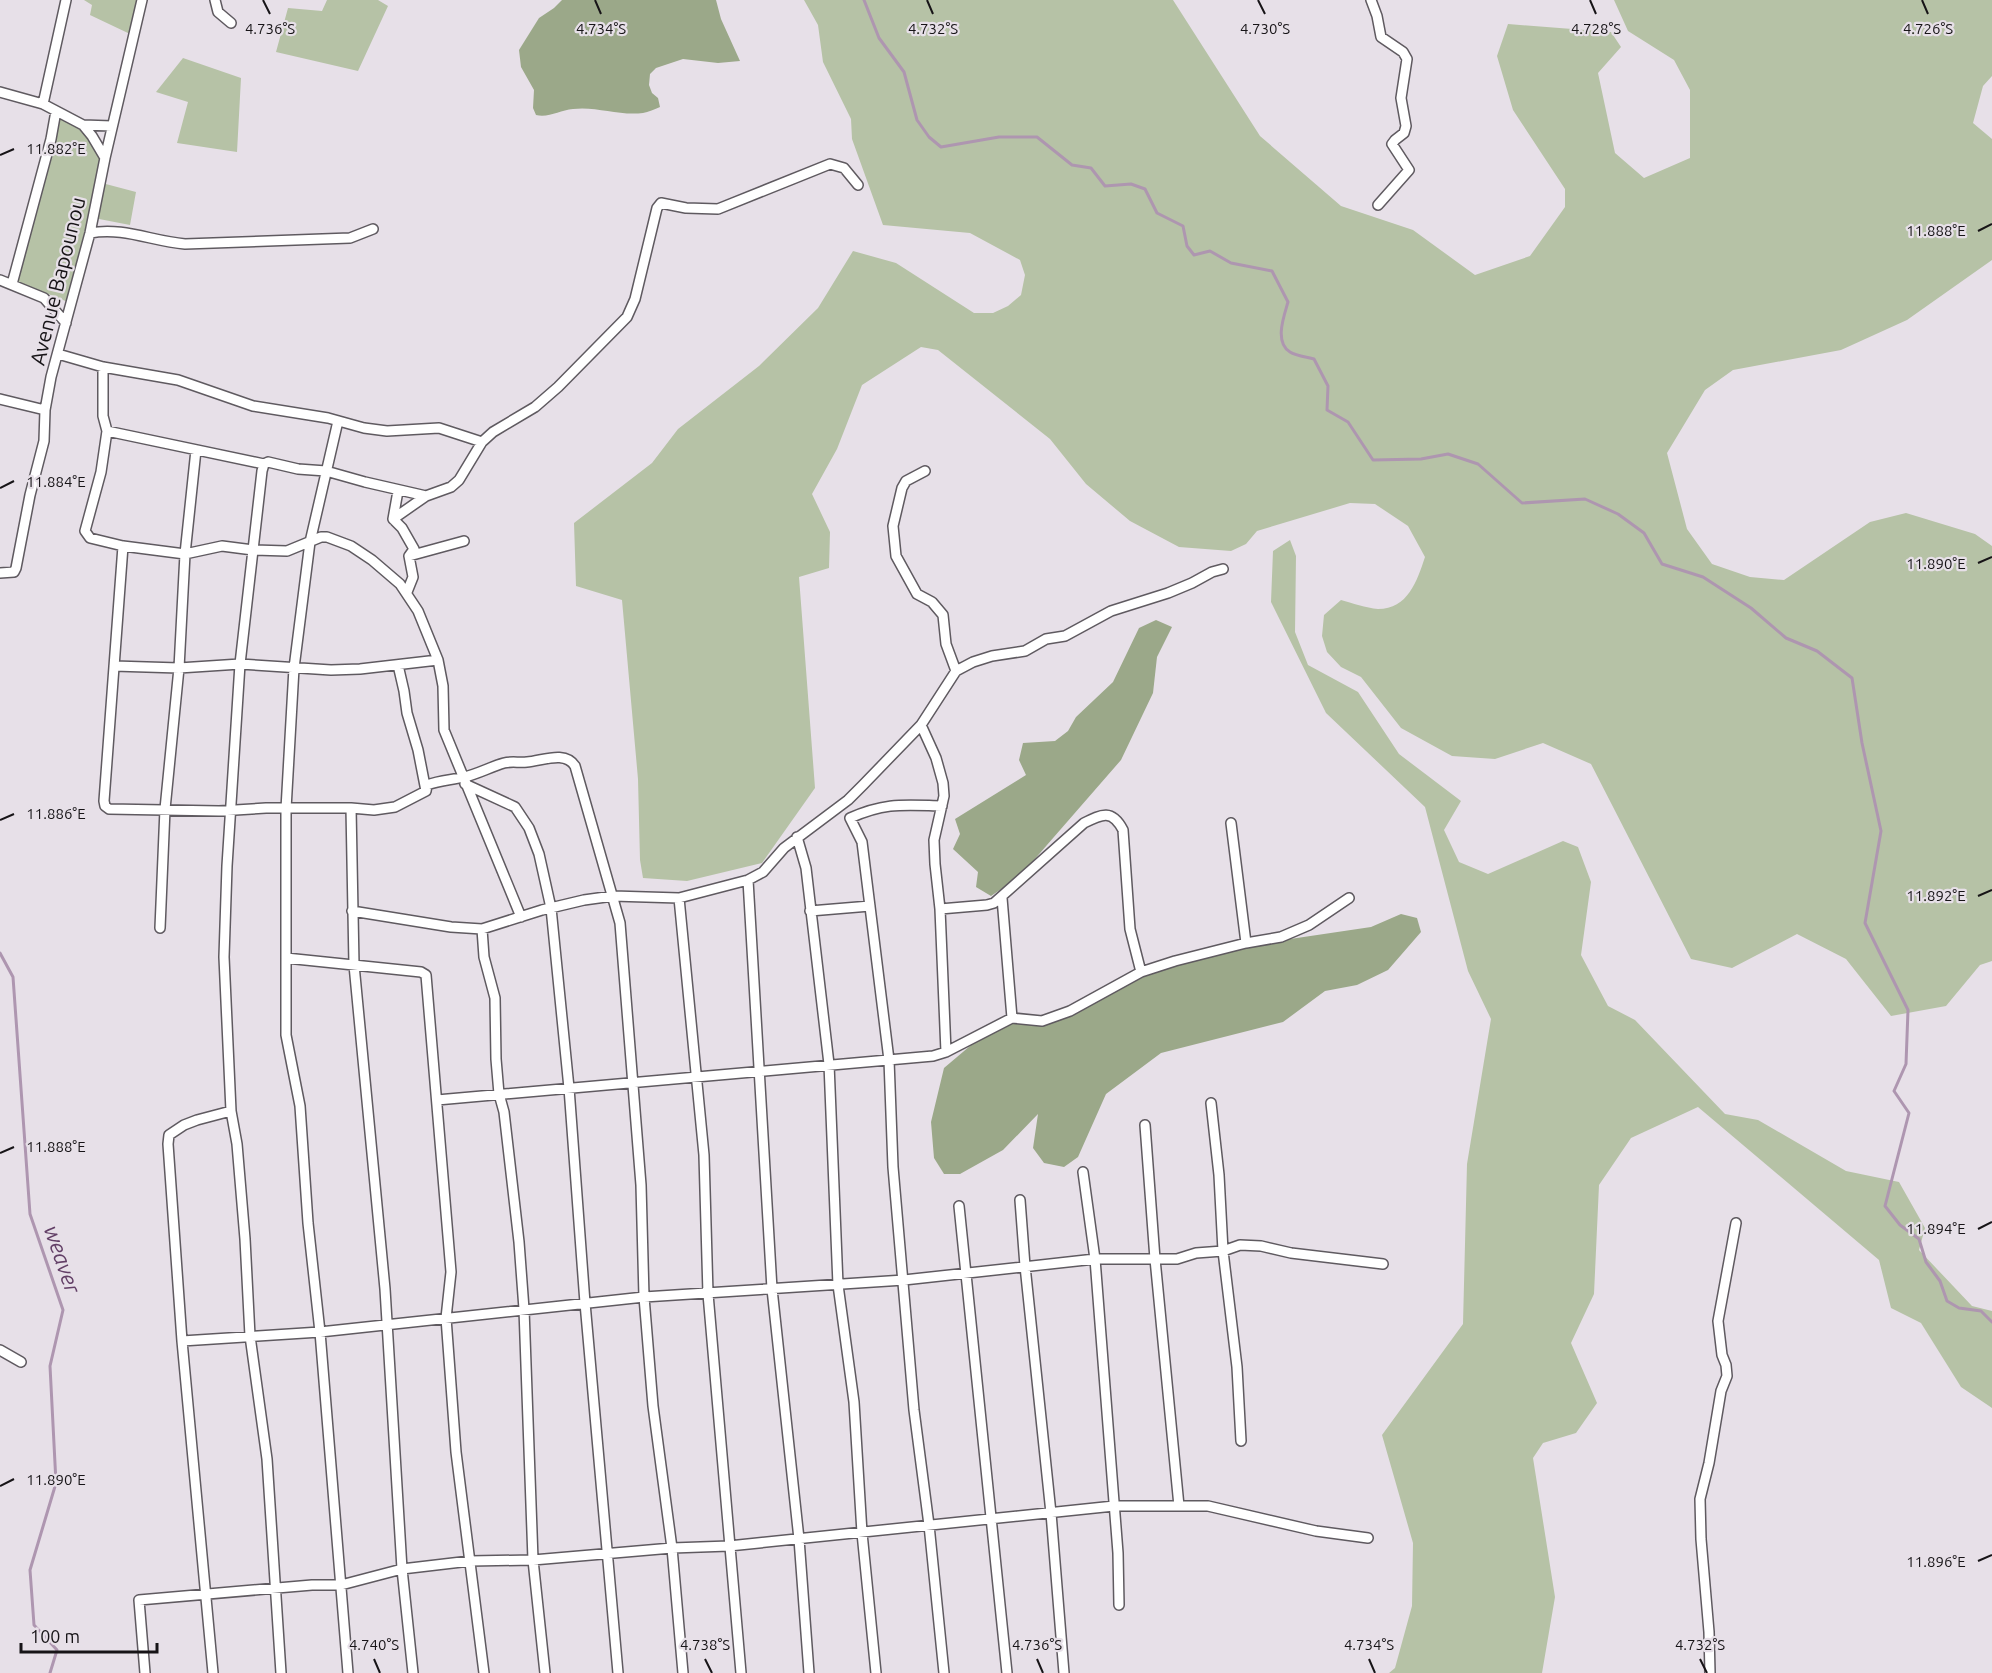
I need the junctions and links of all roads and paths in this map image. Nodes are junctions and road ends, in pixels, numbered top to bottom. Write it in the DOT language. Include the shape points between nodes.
graph roads {
  1 [pos="66,0"];
  2 [pos="142,0"];
  3 [pos="215,0"];
  4 [pos="1371,0"];
  5 [pos="231,23"];
  6 [pos="0,92"];
  7 [pos="43,104"];
  8 [pos="56,111"];
  9 [pos="83,125"];
  10 [pos="112,126"];
  11 [pos="105,158"];
  12 [pos="858,184"];
  13 [pos="1378,205"];
  14 [pos="373,229"];
  15 [pos="90,233"];
  16 [pos="0,280"];
  17 [pos="12,284"];
  18 [pos="66,323"];
  19 [pos="58,354"];
  20 [pos="103,367"];
  21 [pos="0,399"];
  22 [pos="45,410"];
  23 [pos="338,421"];
  24 [pos="107,431"];
  25 [pos="482,442"];
  26 [pos="196,450"];
  27 [pos="264,464"];
  28 [pos="326,471"];
  29 [pos="925,471"];
  30 [pos="398,490"];
  31 [pos="426,496"];
  32 [pos="393,519"];
  33 [pos="464,541"];
  34 [pos="310,542"];
  35 [pos="123,546"];
  36 [pos="253,550"];
  37 [pos="185,555"];
  38 [pos="409,556"];
  39 [pos="1223,569"];
  40 [pos="0,573"];
  41 [pos="407,592"];
  42 [pos="438,660"];
  43 [pos="240,664"];
  44 [pos="398,665"];
  45 [pos="114,666"];
  46 [pos="179,668"];
  47 [pos="294,668"];
  48 [pos="956,671"];
  49 [pos="921,725"];
  50 [pos="464,781"];
  51 [pos="426,791"];
  52 [pos="842,804"];
  53 [pos="942,806"];
  54 [pos="286,808"];
  55 [pos="351,808"];
  56 [pos="165,809"];
  57 [pos="231,810"];
  58 [pos="850,818"];
  59 [pos="1231,824"];
  60 [pos="797,837"];
  61 [pos="748,880"];
  62 [pos="613,896"];
  63 [pos="679,898"];
  64 [pos="1002,898"];
  65 [pos="1349,898"];
  66 [pos="870,906"];
  67 [pos="551,908"];
  68 [pos="940,909"];
  69 [pos="352,910"];
  70 [pos="810,910"];
  71 [pos="521,916"];
  72 [pos="160,928"];
  73 [pos="482,929"];
  74 [pos="1246,943"];
  75 [pos="286,958"];
  76 [pos="354,965"];
  77 [pos="1141,972"];
  78 [pos="1012,1018"];
  79 [pos="946,1052"];
  80 [pos="889,1060"];
  81 [pos="829,1064"];
  82 [pos="760,1071"];
  83 [pos="697,1077"];
  84 [pos="633,1082"];
  85 [pos="569,1088"];
  86 [pos="499,1094"];
  87 [pos="437,1100"];
  88 [pos="1211,1103"];
  89 [pos="231,1111"];
  90 [pos="1145,1125"];
  91 [pos="1083,1172"];
  92 [pos="1020,1200"];
  93 [pos="959,1206"];
  94 [pos="1736,1222"];
  95 [pos="1223,1251"];
  96 [pos="1095,1259"];
  97 [pos="1155,1259"];
  98 [pos="1383,1264"];
  99 [pos="1025,1266"];
  100 [pos="966,1273"];
  101 [pos="904,1280"];
  102 [pos="838,1285"];
  103 [pos="771,1289"];
  104 [pos="708,1294"];
  105 [pos="644,1297"];
  106 [pos="585,1303"];
  107 [pos="524,1309"];
  108 [pos="446,1318"];
  109 [pos="388,1324"];
  110 [pos="320,1332"];
  111 [pos="250,1335"];
  112 [pos="182,1341"];
  113 [pos="0,1350"];
  114 [pos="21,1362"];
  115 [pos="1241,1441"];
  116 [pos="1114,1506"];
  117 [pos="1179,1506"];
  118 [pos="1051,1513"];
  119 [pos="990,1518"];
  120 [pos="929,1525"];
  121 [pos="862,1533"];
  122 [pos="1368,1538"];
  123 [pos="799,1539"];
  124 [pos="729,1546"];
  125 [pos="672,1548"];
  126 [pos="607,1553"];
  127 [pos="532,1560"];
  128 [pos="470,1561"];
  129 [pos="402,1569"];
  130 [pos="341,1585"];
  131 [pos="275,1588"];
  132 [pos="206,1594"];
  133 [pos="1119,1605"];
  134 [pos="145,1673"];
  135 [pos="213,1673"];
  136 [pos="281,1673"];
  137 [pos="348,1673"];
  138 [pos="413,1673"];
  139 [pos="484,1673"];
  140 [pos="545,1673"];
  141 [pos="618,1673"];
  142 [pos="683,1673"];
  143 [pos="741,1673"];
  144 [pos="809,1673"];
  145 [pos="876,1673"];
  146 [pos="944,1673"];
  147 [pos="1007,1673"];
  148 [pos="1064,1673"];
  149 [pos="1710,1673"];
  1 -- 7 [label="street"];
  2 -- 10 [label="street, Avenue Bapounou"];
  3 -- 5 [label="street" via="218,12"];
  4 -- 13 [label="street" via="1381,37 1407,59 1401,98 1406,126 1392,144 1409,170"];
  6 -- 7 [label="street"];
  7 -- 8 [label="street"];
  8 -- 9 [label="street"];
  8 -- 17 [label="street"];
  9 -- 10 [label="street"];
  9 -- 11 [label="street"];
  10 -- 11 [label="street, Avenue Bapounou"];
  11 -- 15 [label="street, Avenue Bapounou"];
  12 -- 25 [label="street" via="844,168 830,164 718,209 662,203 657,208 627,317 535,407"];
  14 -- 15 [label="street" via="350,238 185,244 119,231"];
  15 -- 18 [label="street, Avenue Bapounou"];
  16 -- 17 [label="street"];
  17 -- 18 [label="street" via="44,298"];
  18 -- 19 [label="street, Avenue Bapounou"];
  19 -- 20 [label="street"];
  19 -- 22 [label="street, Avenue Bapounou"];
  20 -- 23 [label="street" via="178,380 253,406"];
  20 -- 24 [label="street" via="103,416"];
  21 -- 22 [label="street"];
  22 -- 40 [label="street, Avenue Bapounou" via="44,441 14,572"];
  23 -- 25 [label="street" via="387,431 439,428"];
  23 -- 28 [label="street"];
  24 -- 26 [label="street"];
  24 -- 35 [label="street" via="85,531 90,538"];
  25 -- 31 [label="street" via="459,480"];
  26 -- 27 [label="street"];
  26 -- 37 [label="street"];
  27 -- 28 [label="street"];
  27 -- 36 [label="street"];
  28 -- 30 [label="street"];
  28 -- 34 [label="street"];
  29 -- 48 [label="street" via="906,481 902,488 893,526 896,556 917,594 932,602 943,615 946,644"];
  30 -- 31 [label="street"];
  30 -- 32 [label="street"];
  31 -- 32 [label="street"];
  32 -- 38 [label="street" via="414,549"];
  33 -- 38 [label="street"];
  34 -- 36 [label="street" via="287,551"];
  34 -- 41 [label="street" via="327,537 351,546"];
  34 -- 47 [label="street"];
  35 -- 37 [label="street"];
  35 -- 45 [label="street"];
  36 -- 37 [label="street" via="222,546"];
  36 -- 43 [label="street"];
  37 -- 46 [label="street"];
  38 -- 41 [label="street" via="413,577"];
  39 -- 48 [label="street" via="1168,593 1111,611 1065,636 1046,639 1025,651 973,662"];
  41 -- 42 [label="street"];
  42 -- 44 [label="street"];
  42 -- 50 [label="street" via="444,730"];
  43 -- 46 [label="street"];
  43 -- 47 [label="street"];
  43 -- 57 [label="street"];
  44 -- 47 [label="street" via="331,670"];
  44 -- 51 [label="street"];
  45 -- 46 [label="street"];
  45 -- 56 [label="street" via="105,806 115,810"];
  46 -- 56 [label="street"];
  47 -- 54 [label="street"];
  48 -- 49 [label="street"];
  49 -- 52 [label="street"];
  49 -- 53 [label="street" via="940,769"];
  50 -- 51 [label="street" via="438,781 427,785"];
  50 -- 62 [label="street" via="513,762 558,757 572,760"];
  50 -- 67 [label="street" via="515,807 539,854"];
  50 -- 71 [label="street"];
  51 -- 55 [label="street" via="395,807"];
  52 -- 58 [label="street"];
  52 -- 60 [label="street"];
  53 -- 58 [label="street" via="886,806"];
  53 -- 68 [label="street" via="934,840"];
  54 -- 55 [label="street"];
  54 -- 57 [label="street"];
  54 -- 75 [label="street"];
  55 -- 69 [label="street"];
  56 -- 57 [label="street"];
  56 -- 72 [label="street"];
  57 -- 89 [label="street" via="224,921"];
  58 -- 66 [label="street" via="862,842"];
  59 -- 74 [label="street"];
  60 -- 61 [label="street" via="763,872"];
  60 -- 70 [label="street" via="805,860"];
  61 -- 63 [label="street"];
  61 -- 82 [label="street"];
  62 -- 63 [label="street"];
  62 -- 67 [label="street"];
  62 -- 84 [label="street" via="620,923"];
  63 -- 83 [label="street"];
  64 -- 68 [label="street" via="987,905"];
  64 -- 77 [label="street" via="1084,823 1110,815 1123,830 1130,929"];
  64 -- 78 [label="street"];
  65 -- 74 [label="street" via="1308,925 1281,937"];
  66 -- 70 [label="street"];
  66 -- 80 [label="street"];
  67 -- 71 [label="street"];
  67 -- 85 [label="street"];
  68 -- 79 [label="street"];
  69 -- 73 [label="street"];
  69 -- 76 [label="street"];
  70 -- 81 [label="street"];
  71 -- 73 [label="street"];
  73 -- 86 [label="street" via="484,957 495,998"];
  74 -- 77 [label="street"];
  75 -- 76 [label="street"];
  75 -- 110 [label="street" via="286,1035 300,1106"];
  76 -- 87 [label="street" via="426,975"];
  76 -- 109 [label="street"];
  77 -- 78 [label="street" via="1070,1011 1042,1021"];
  78 -- 79 [label="street"];
  79 -- 80 [label="street"];
  80 -- 81 [label="street"];
  80 -- 101 [label="street" via="893,1167"];
  81 -- 82 [label="street"];
  81 -- 102 [label="street"];
  82 -- 83 [label="street"];
  82 -- 103 [label="street"];
  83 -- 84 [label="street"];
  83 -- 104 [label="street" via="704,1155"];
  84 -- 85 [label="street"];
  84 -- 105 [label="street"];
  85 -- 86 [label="street"];
  85 -- 106 [label="street"];
  86 -- 87 [label="street"];
  86 -- 107 [label="street"];
  87 -- 108 [label="street" via="451,1272"];
  88 -- 95 [label="street"];
  89 -- 111 [label="street" via="238,1156"];
  89 -- 112 [label="street" via="190,1122 170,1135 168,1144"];
  90 -- 97 [label="street"];
  91 -- 96 [label="street"];
  92 -- 99 [label="street"];
  93 -- 100 [label="street"];
  94 -- 149 [label="street" via="1718,1321 1726,1376 1700,1499"];
  95 -- 97 [label="street"];
  95 -- 98 [label="street" via="1240,1245 1261,1246"];
  95 -- 115 [label="street"];
  96 -- 97 [label="street"];
  96 -- 99 [label="street"];
  96 -- 116 [label="street"];
  97 -- 117 [label="street"];
  99 -- 100 [label="street"];
  99 -- 118 [label="street"];
  100 -- 101 [label="street"];
  100 -- 119 [label="street"];
  101 -- 102 [label="street"];
  101 -- 120 [label="street" via="914,1410"];
  102 -- 103 [label="street"];
  102 -- 121 [label="street" via="854,1402"];
  103 -- 104 [label="street"];
  103 -- 123 [label="street"];
  104 -- 105 [label="street"];
  104 -- 124 [label="street"];
  105 -- 106 [label="street"];
  105 -- 125 [label="street" via="653,1406"];
  106 -- 107 [label="street"];
  106 -- 126 [label="street"];
  107 -- 108 [label="street"];
  107 -- 127 [label="street"];
  108 -- 109 [label="street"];
  108 -- 128 [label="street" via="456,1452"];
  109 -- 110 [label="street"];
  109 -- 129 [label="street"];
  110 -- 111 [label="street"];
  110 -- 130 [label="street"];
  111 -- 112 [label="street"];
  111 -- 131 [label="street" via="267,1459"];
  112 -- 132 [label="street"];
  113 -- 114 [label="street"];
  116 -- 117 [label="street"];
  116 -- 118 [label="street"];
  116 -- 133 [label="street"];
  117 -- 122 [label="street" via="1208,1506 1316,1531"];
  118 -- 119 [label="street"];
  118 -- 148 [label="street"];
  119 -- 120 [label="street"];
  119 -- 147 [label="street"];
  120 -- 121 [label="street"];
  120 -- 146 [label="street"];
  121 -- 123 [label="street"];
  121 -- 145 [label="street"];
  123 -- 124 [label="street"];
  123 -- 144 [label="street"];
  124 -- 125 [label="street"];
  124 -- 143 [label="street"];
  125 -- 126 [label="street"];
  125 -- 142 [label="street"];
  126 -- 127 [label="street"];
  126 -- 141 [label="street"];
  127 -- 128 [label="street"];
  127 -- 140 [label="street"];
  128 -- 129 [label="street"];
  128 -- 139 [label="street"];
  129 -- 130 [label="street"];
  129 -- 138 [label="street"];
  130 -- 131 [label="street"];
  130 -- 137 [label="street"];
  131 -- 132 [label="street"];
  131 -- 136 [label="street"];
  132 -- 134 [label="street" via="139,1600"];
  132 -- 135 [label="street"];
}
